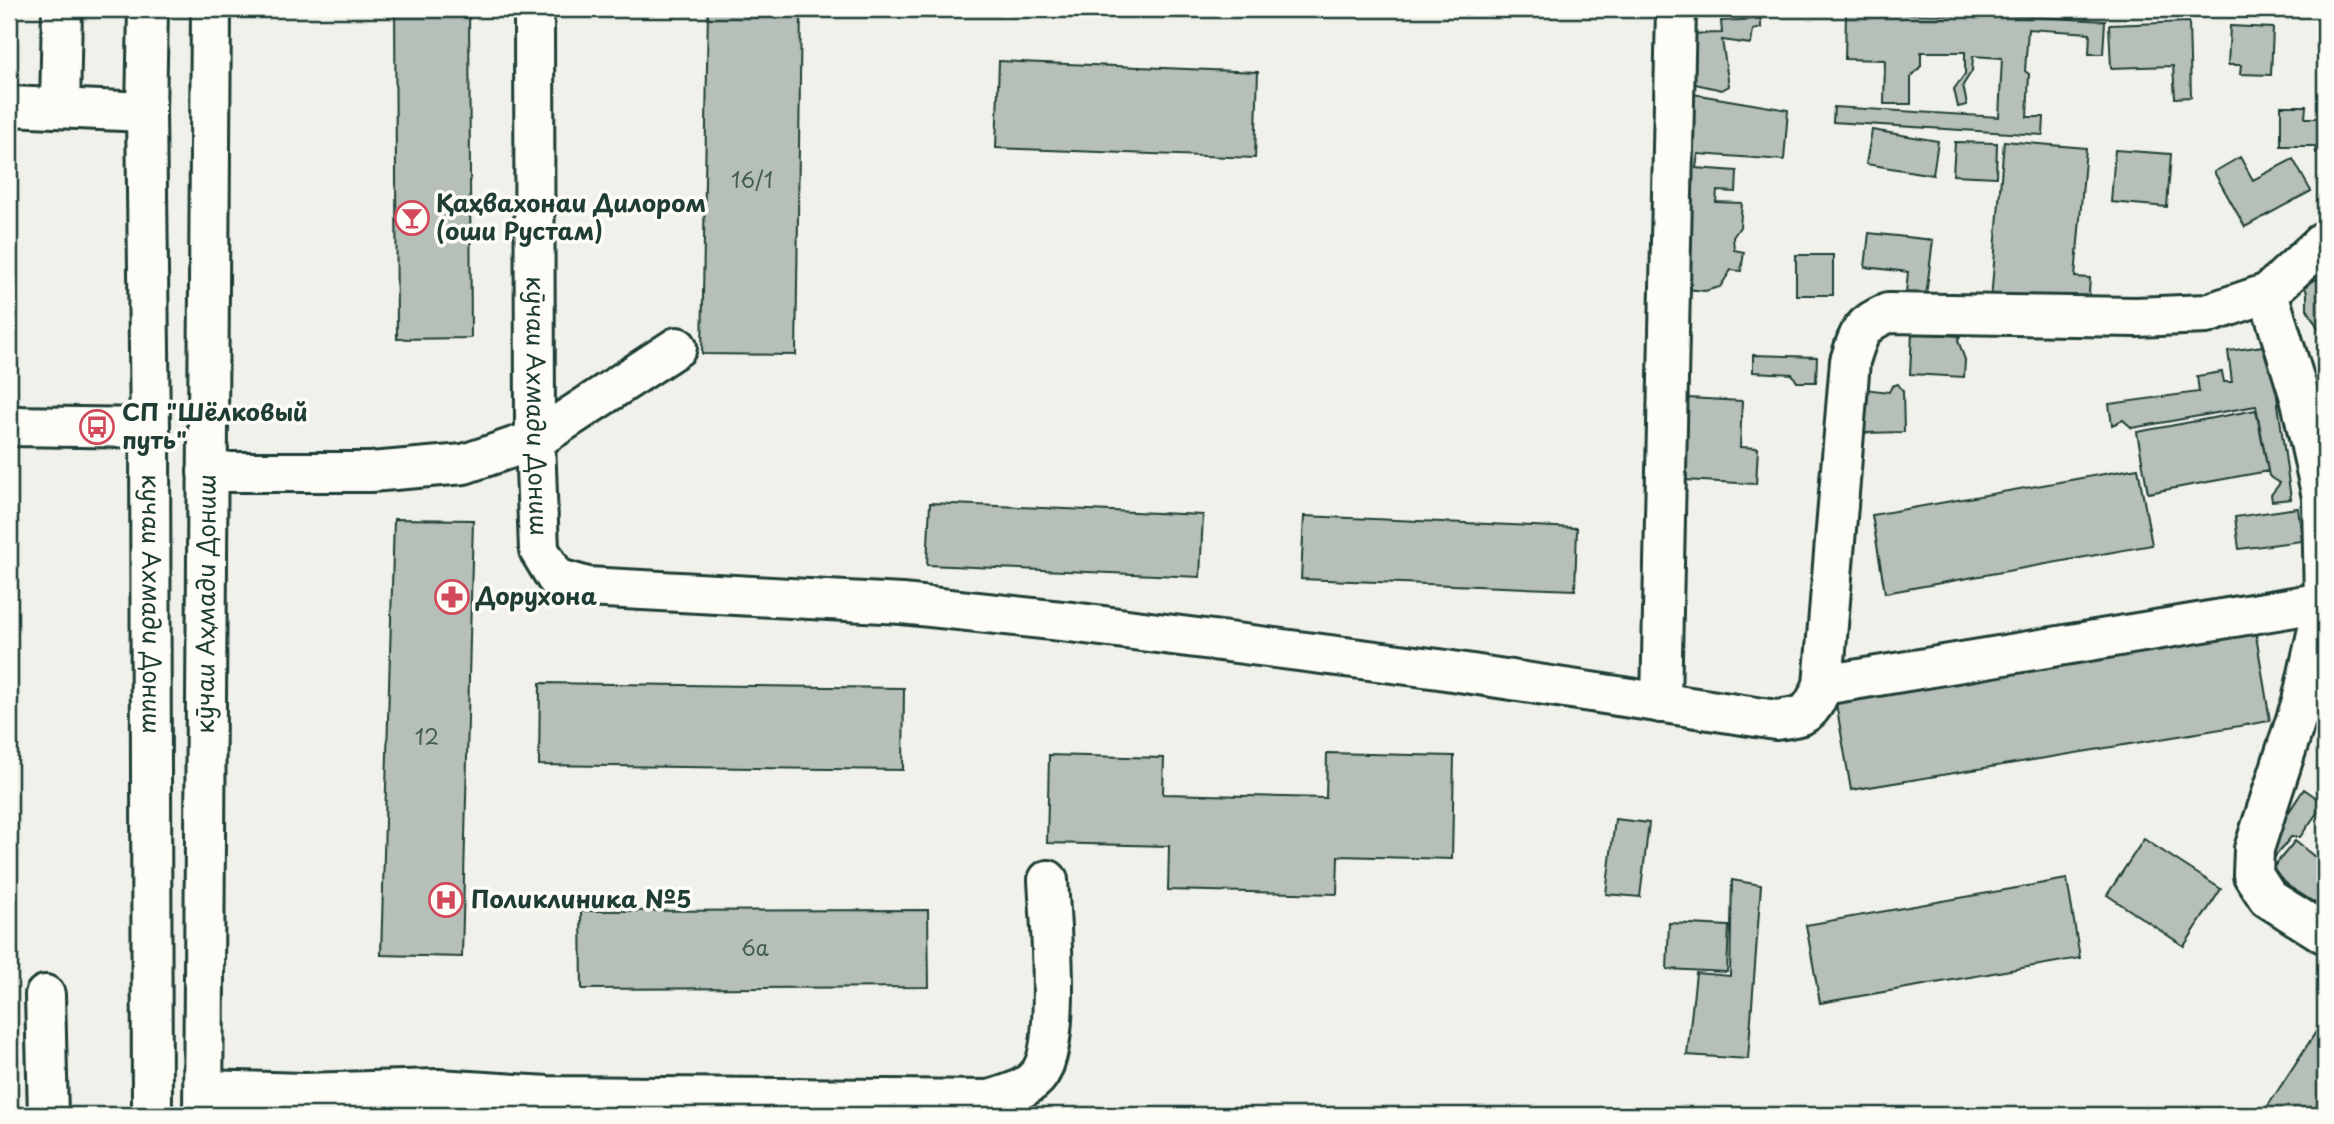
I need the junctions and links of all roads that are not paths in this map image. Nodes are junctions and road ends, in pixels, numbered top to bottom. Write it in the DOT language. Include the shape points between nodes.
graph roads {
  1 [pos="62,9"];
  2 [pos="148,9"];
  3 [pos="211,9"];
  4 [pos="534,9"];
  5 [pos="1676,9"];
  6 [pos="9,106"];
  7 [pos="60,108"];
  8 [pos="146,112"];
  9 [pos="2325,240"];
  10 [pos="2268,293"];
  11 [pos="677,347"];
  12 [pos="9,426"];
  13 [pos="150,428"];
  14 [pos="535,440"];
  15 [pos="207,472"];
  16 [pos="2324,601"];
  17 [pos="1823,685"];
  18 [pos="1661,703"];
  19 [pos="1048,880"];
  20 [pos="2325,934"];
  21 [pos="45,995"];
  22 [pos="204,1103"];
  23 [pos="48,1115"];
  24 [pos="152,1115"];
  1 -- 7 [label="street"];
  2 -- 8 [label="street, кучаи Ахмади Дониш"];
  3 -- 15 [label="street, кӯчаи Аҳмади Дониш"];
  4 -- 14 [label="street, кӯчаи Ахмади Дониш"];
  5 -- 18 [label="street"];
  6 -- 7 [label="street"];
  7 -- 8 [label="street"];
  8 -- 13 [label="street, кучаи Ахмади Дониш"];
  9 -- 10 [label="street"];
  10 -- 16 [label="street" via="2301,401 2322,497"];
  10 -- 17 [label="street" via="2206,314 1888,313 1870,320 1858,335 1850,361"];
  11 -- 14 [label="street"];
  12 -- 13 [label="street"];
  13 -- 24 [label="street, кучаи Ахмади Дониш"];
  14 -- 15 [label="street" via="464,464 371,472"];
  14 -- 18 [label="street, кӯчаи Ахмади Дониш" via="539,550 556,578 587,587 902,604 1071,622"];
  15 -- 22 [label="street, кӯчаи Аҳмади Дониш"];
  16 -- 17 [label="street"];
  16 -- 20 [label="street" via="2302,701 2254,849 2253,875 2268,898"];
  17 -- 18 [label="street, кӯчаи Ахмади Дониш" via="1814,705 1801,717 1776,720"];
  19 -- 22 [label="street" via="1050,1051 1038,1076 1015,1092 989,1100 548,1096 438,1089 304,1093"];
  21 -- 23 [label="street"];
}
